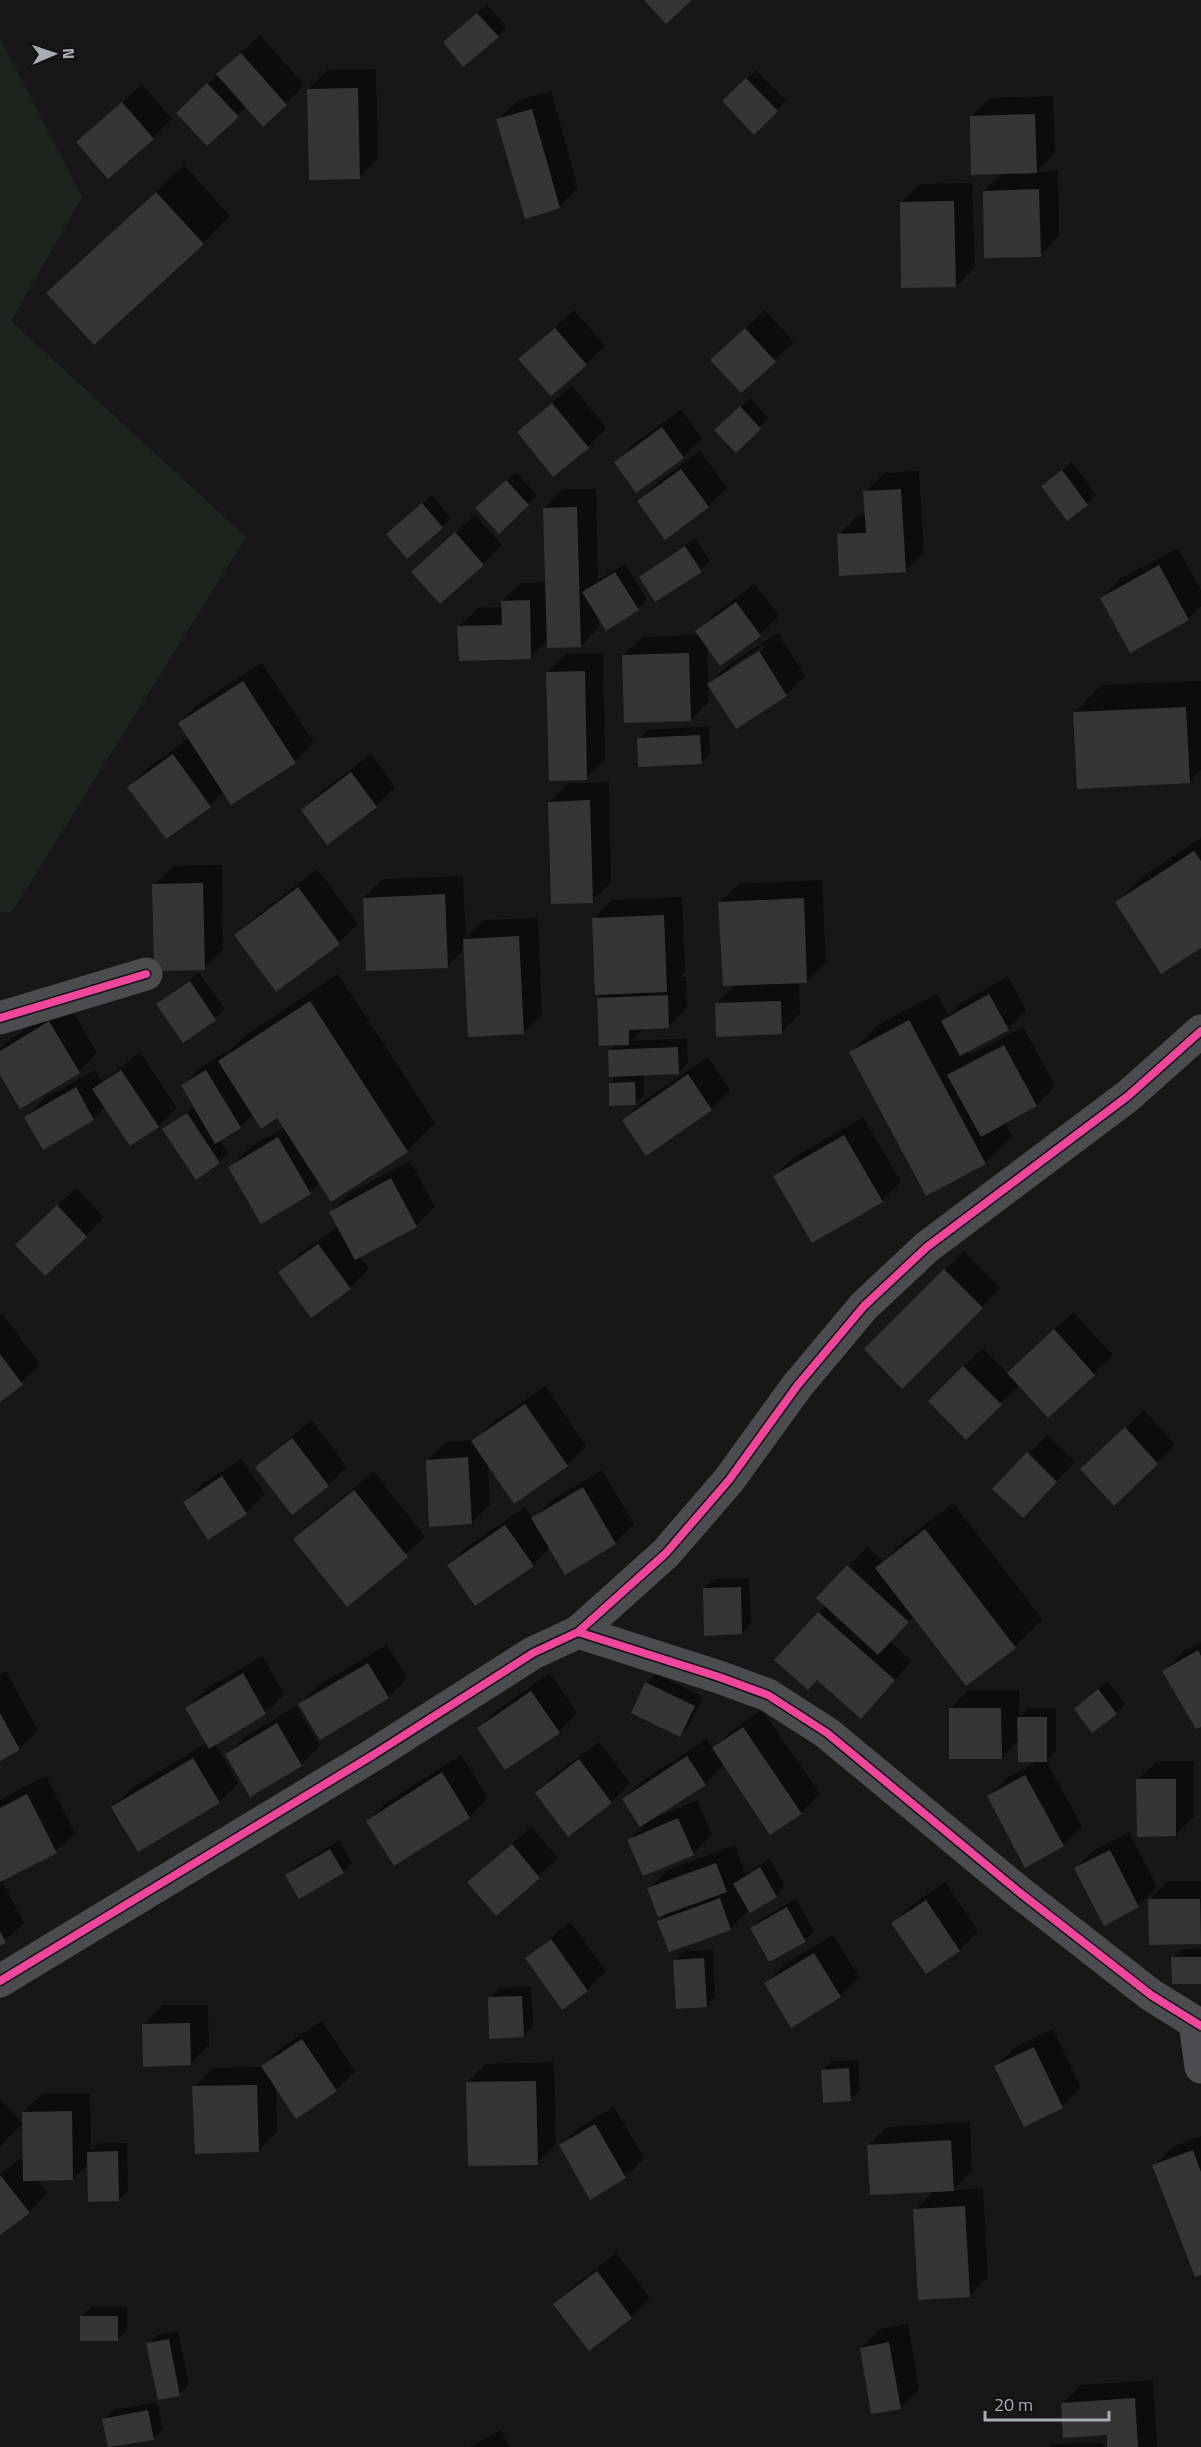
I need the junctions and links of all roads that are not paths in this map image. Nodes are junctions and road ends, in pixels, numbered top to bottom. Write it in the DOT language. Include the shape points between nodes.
graph roads {
  1 [pos="146,974"];
  2 [pos="0,1018"];
  3 [pos="1201,1030"];
  4 [pos="578,1632"];
  5 [pos="0,1981"];
  6 [pos="1198,2024"];
  7 [pos="1201,2067"];
  1 -- 2 [label="street"];
  3 -- 4 [label="street" via="1128,1096 927,1247 864,1306 797,1386 729,1480 666,1553"];
  4 -- 5 [label="street" via="533,1653 373,1755"];
  4 -- 6 [label="street" via="768,1695 827,1733 1019,1892 1151,1995"];
  6 -- 7 [label="street"];
}
